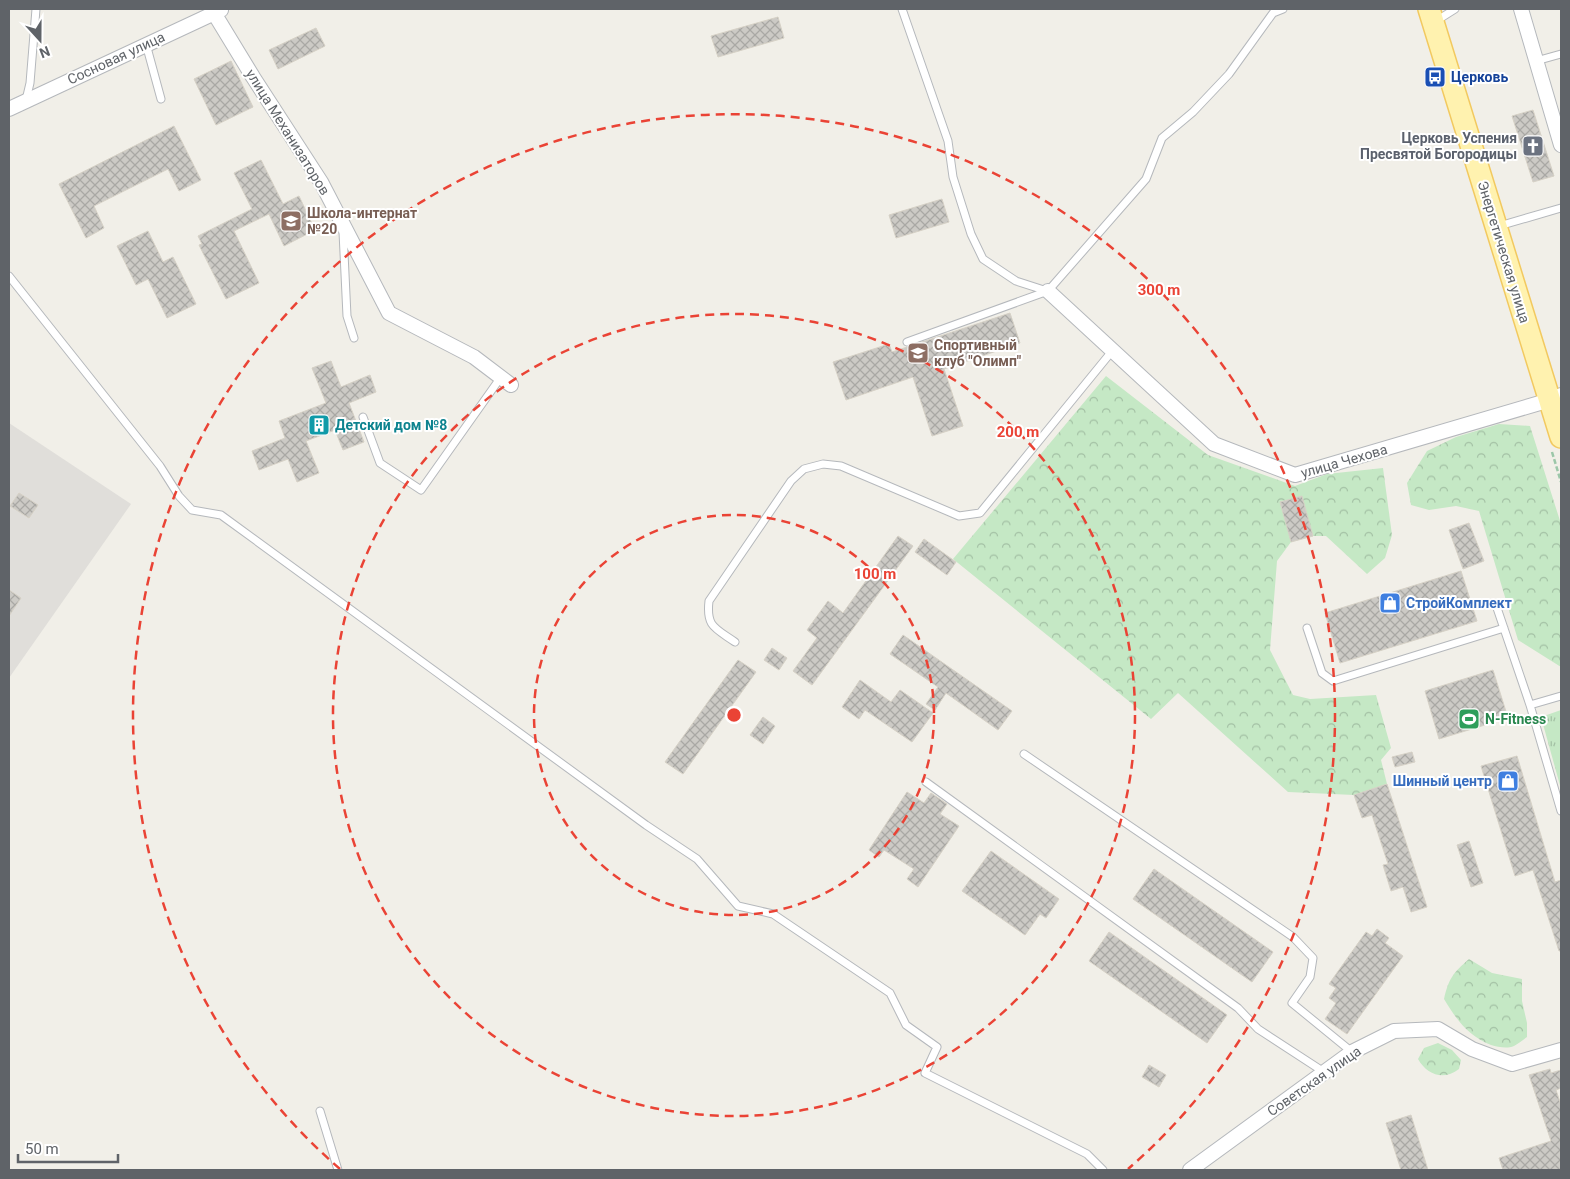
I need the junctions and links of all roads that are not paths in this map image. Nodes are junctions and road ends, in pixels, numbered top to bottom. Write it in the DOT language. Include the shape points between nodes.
graph roads {
  1 [pos="36,9"];
  2 [pos="902,9"];
  3 [pos="1283,9"];
  4 [pos="1455,9"];
  5 [pos="1522,9"];
  6 [pos="218,11"];
  7 [pos="1431,16"];
  8 [pos="146,44"];
  9 [pos="1561,54"];
  10 [pos="1536,61"];
  11 [pos="161,99"];
  12 [pos="26,100"];
  13 [pos="9,109"];
  14 [pos="1561,145"];
  15 [pos="1561,208"];
  16 [pos="343,224"];
  17 [pos="1496,227"];
  18 [pos="9,276"];
  19 [pos="1048,291"];
  20 [pos="354,338"];
  21 [pos="907,342"];
  22 [pos="1113,350"];
  23 [pos="506,381"];
  24 [pos="1556,398"];
  25 [pos="363,417"];
  26 [pos="1561,437"];
  27 [pos="1496,605"];
  28 [pos="1307,628"];
  29 [pos="1504,628"];
  30 [pos="735,642"];
  31 [pos="1561,696"];
  32 [pos="1530,705"];
  33 [pos="1024,754"];
  34 [pos="926,782"];
  35 [pos="1561,811"];
  36 [pos="1561,1050"];
  37 [pos="1352,1052"];
  38 [pos="1324,1072"];
  39 [pos="320,1111"];
  40 [pos="338,1170"];
  41 [pos="1103,1170"];
  42 [pos="1190,1170"];
  1 -- 12 [label="lane"];
  2 -- 19 [label="lane" via="948,141 953,177 971,234 983,259 1016,281"];
  3 -- 19 [label="lane" via="1273,13 1229,74 1193,112 1162,138 1146,179"];
  4 -- 7 [label="lane"];
  5 -- 10 [label="street"];
  6 -- 8 [label="street, Сосновая улица"];
  6 -- 16 [label="street, улица Механизаторов" via="253,77 321,182"];
  7 -- 17 [label="main road, Энергетическая улица"];
  8 -- 11 [label="lane"];
  8 -- 12 [label="street, Сосновая улица"];
  9 -- 10 [label="lane"];
  10 -- 14 [label="street"];
  12 -- 13 [label="street, Сосновая улица"];
  15 -- 17 [label="lane"];
  16 -- 20 [label="lane" via="347,316"];
  16 -- 23 [label="street, улица Механизаторов" via="389,313 474,357"];
  17 -- 24 [label="main road, Энергетическая улица"];
  18 -- 41 [label="lane" via="192,510 221,516 697,860 738,906 773,914 890,993 906,1025 938,1047 925,1073 1087,1154"];
  19 -- 21 [label="lane"];
  19 -- 22 [label="street, улица Чехова"];
  22 -- 24 [label="street, улица Чехова" via="1214,444 1295,475"];
  22 -- 30 [label="lane" via="980,513 959,516 840,466 823,464 804,469 791,481 709,601 708,615 713,626"];
  23 -- 25 [label="lane" via="421,490 380,464"];
  24 -- 26 [label="main road, Энергетическая улица"];
  27 -- 29 [label="lane"];
  28 -- 29 [label="lane" via="1322,673 1333,681"];
  29 -- 32 [label="lane"];
  31 -- 32 [label="lane"];
  32 -- 35 [label="lane"];
  33 -- 37 [label="lane" via="1293,937 1313,958 1310,977 1292,1003"];
  34 -- 38 [label="lane" via="1238,1008 1258,1029"];
  36 -- 37 [label="street, Советская улица" via="1512,1064 1472,1049 1438,1029 1394,1031"];
  37 -- 38 [label="street, Советская улица"];
  38 -- 42 [label="street, Советская улица"];
  39 -- 40 [label="lane"];
}
